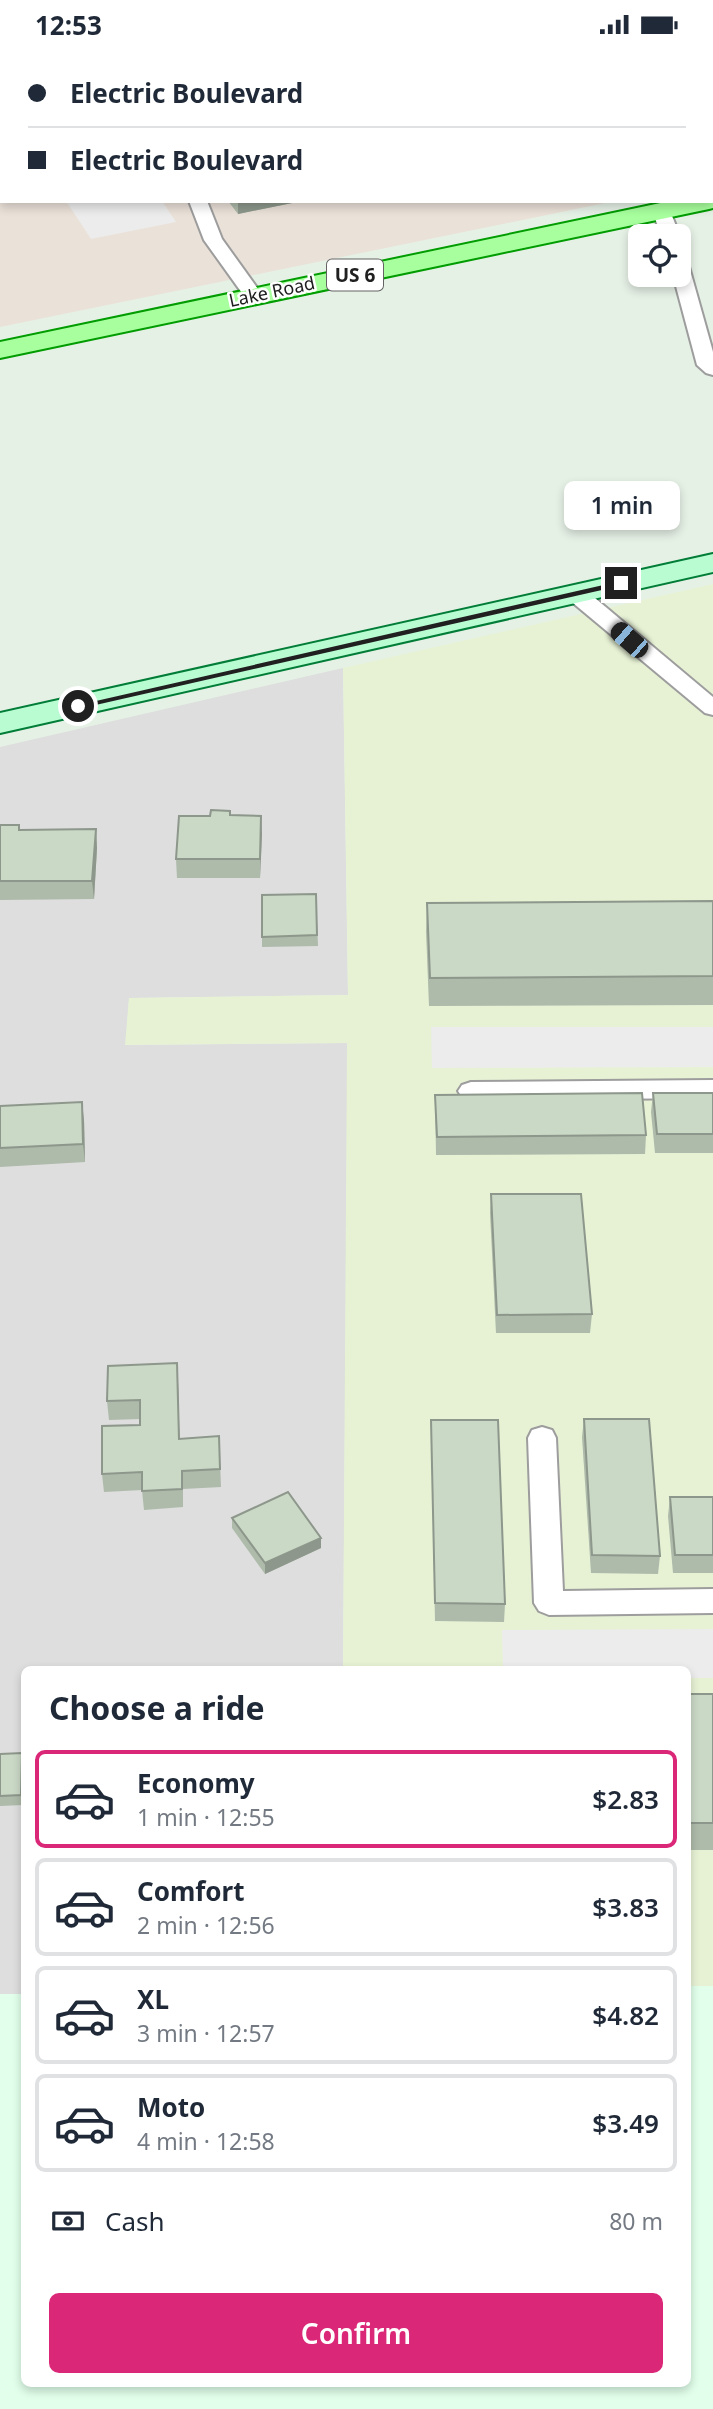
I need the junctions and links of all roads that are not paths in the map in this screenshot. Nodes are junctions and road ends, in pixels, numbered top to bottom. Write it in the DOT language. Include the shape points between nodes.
graph roads {
  1 [pos="199,203"];
  2 [pos="707,203"];
  3 [pos="666,224"];
  4 [pos="628,231"];
  5 [pos="686,287"];
  6 [pos="254,296"];
  7 [pos="0,350"];
  8 [pos="713,369"];
  9 [pos="713,563"];
  10 [pos="575,593"];
  11 [pos="713,708"];
  12 [pos="0,723"];
  13 [pos="713,1089"];
  14 [pos="471,1091"];
  15 [pos="542,1438"];
  16 [pos="713,1601"];
  1 -- 6 [label="lane" via="213,240"];
  2 -- 3 [label="main road, Lake Road / US 6"];
  4 -- 6 [label="main road, Lake Road / US 6"];
  5 -- 8 [label="lane" via="707,365"];
  6 -- 7 [label="main road, Lake Road / US 6"];
  9 -- 10 [label="street"];
  10 -- 11 [label="lane"];
  10 -- 12 [label="street"];
  13 -- 14 [label="lane"];
  15 -- 16 [label="lane" via="549,1603"];
}
